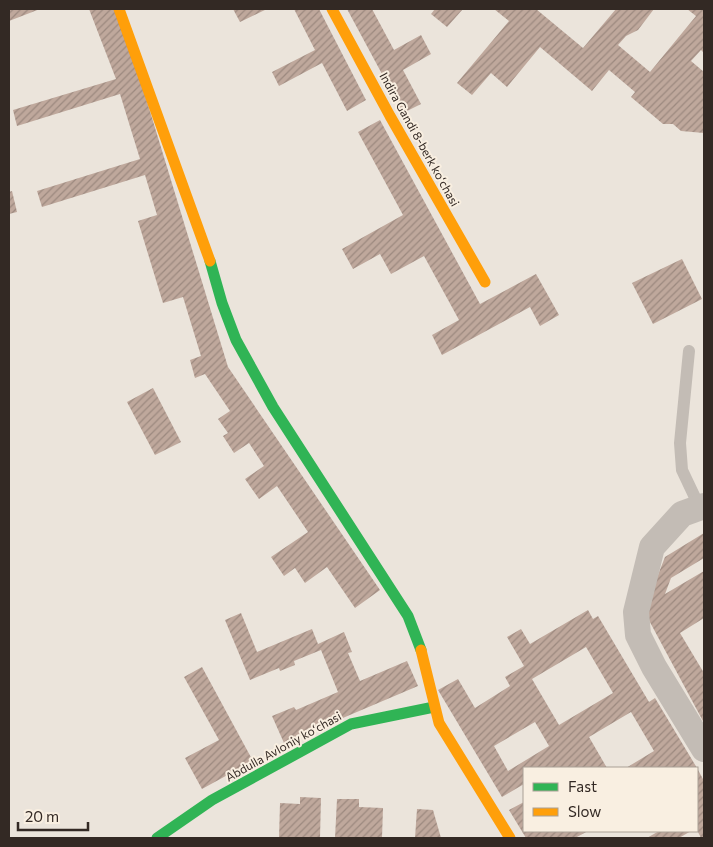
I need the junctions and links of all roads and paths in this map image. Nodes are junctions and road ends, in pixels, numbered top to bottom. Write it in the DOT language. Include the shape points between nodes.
graph roads {
  1 [pos="118,9"];
  2 [pos="332,9"];
  3 [pos="485,282"];
  4 [pos="690,350"];
  5 [pos="702,507"];
  6 [pos="434,707"];
  7 [pos="704,749"];
  8 [pos="156,838"];
  9 [pos="510,838"];
  1 -- 6 [label="street" via="209,256 236,340 273,407 408,616 420,647"];
  2 -- 3 [label="street, Indira Gandi 8-berk koʻchasi"];
  4 -- 5 [label="lane" via="680,443 682,470"];
  5 -- 7 [label="street" via="682,514 652,547 636,612 638,636"];
  6 -- 8 [label="street, Abdulla Avloniy koʻchasi" via="351,724 212,800"];
  6 -- 9 [label="street" via="439,723"];
}
